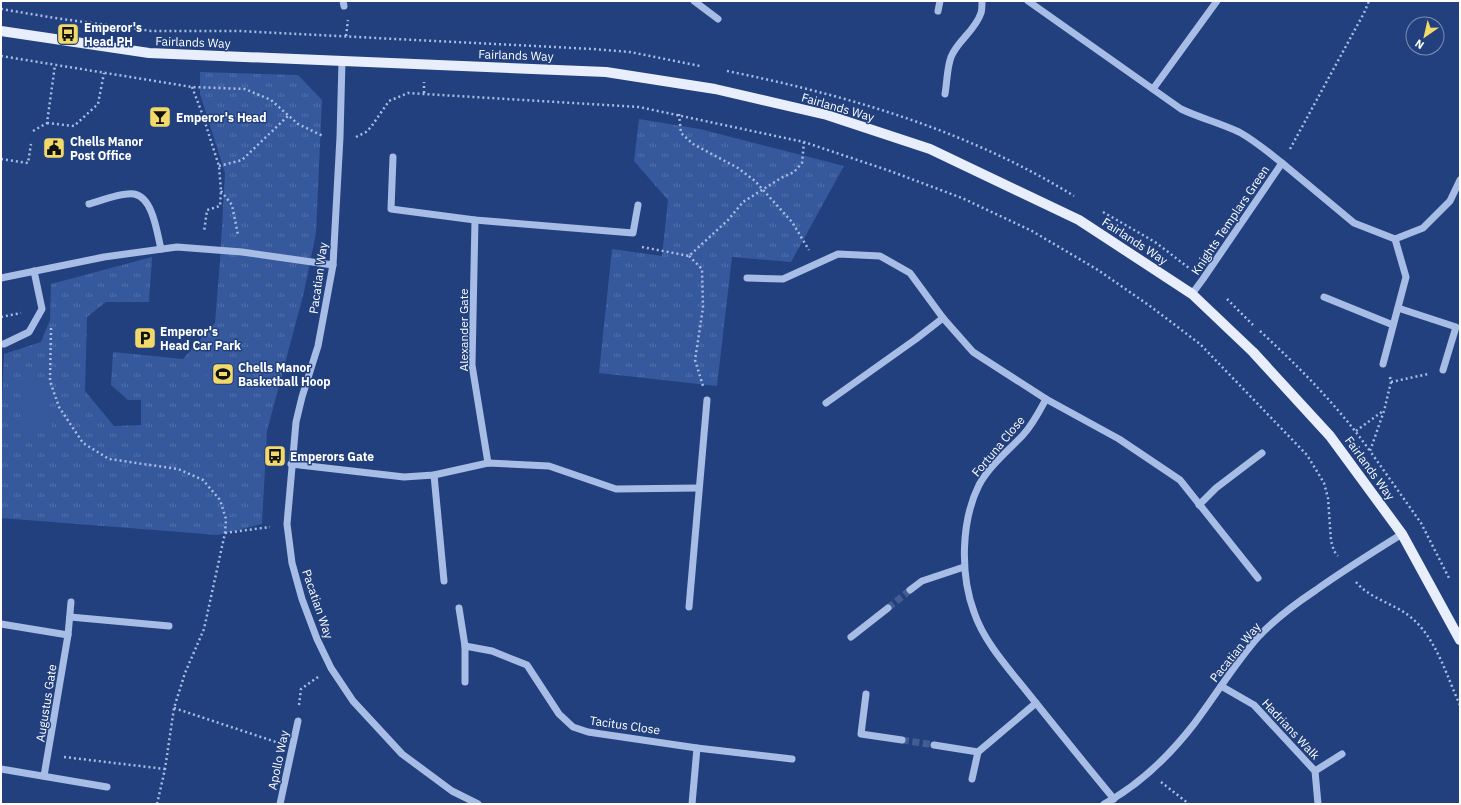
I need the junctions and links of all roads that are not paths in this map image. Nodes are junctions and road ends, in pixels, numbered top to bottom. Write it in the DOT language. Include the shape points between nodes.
graph roads {
  1 [pos="694,1"];
  2 [pos="940,1"];
  3 [pos="982,1"];
  4 [pos="1028,1"];
  5 [pos="1217,1"];
  6 [pos="938,11"];
  7 [pos="718,19"];
  8 [pos="1,30"];
  9 [pos="342,60"];
  10 [pos="1153,89"];
  11 [pos="945,94"];
  12 [pos="393,157"];
  13 [pos="1282,162"];
  14 [pos="1460,180"];
  15 [pos="89,204"];
  16 [pos="638,205"];
  17 [pos="475,220"];
  18 [pos="1395,239"];
  19 [pos="161,249"];
  20 [pos="333,265"];
  21 [pos="34,271"];
  22 [pos="1,278"];
  23 [pos="747,278"];
  24 [pos="1192,294"];
  25 [pos="1324,297"];
  26 [pos="1398,308"];
  27 [pos="943,318"];
  28 [pos="1394,325"];
  29 [pos="1,344"];
  30 [pos="1383,364"];
  31 [pos="1443,370"];
  32 [pos="1046,399"];
  33 [pos="706,400"];
  34 [pos="826,403"];
  35 [pos="1262,453"];
  36 [pos="488,463"];
  37 [pos="291,464"];
  38 [pos="434,475"];
  39 [pos="698,488"];
  40 [pos="1199,504"];
  41 [pos="1402,534"];
  42 [pos="964,567"];
  43 [pos="1258,578"];
  44 [pos="444,581"];
  45 [pos="910,590"];
  46 [pos="71,602"];
  47 [pos="688,607"];
  48 [pos="459,608"];
  49 [pos="888,608"];
  50 [pos="70,617"];
  51 [pos="1,624"];
  52 [pos="169,626"];
  53 [pos="68,635"];
  54 [pos="851,637"];
  55 [pos="1460,640"];
  56 [pos="464,646"];
  57 [pos="465,682"];
  58 [pos="1221,686"];
  59 [pos="866,694"];
  60 [pos="1036,703"];
  61 [pos="298,721"];
  62 [pos="902,740"];
  63 [pos="934,745"];
  64 [pos="697,748"];
  65 [pos="978,752"];
  66 [pos="1342,754"];
  67 [pos="792,759"];
  68 [pos="1,769"];
  69 [pos="1315,771"];
  70 [pos="44,776"];
  71 [pos="972,779"];
  72 [pos="107,787"];
  73 [pos="1114,799"];
  74 [pos="280,804"];
  75 [pos="478,804"];
  76 [pos="692,804"];
  77 [pos="1104,804"];
  78 [pos="1318,804"];
  1 -- 7 [label="street"];
  2 -- 6 [label="street"];
  3 -- 11 [label="street" via="977,21 962,38 951,58"];
  4 -- 10 [label="street, Knights Templars Green"];
  5 -- 10 [label="street"];
  8 -- 9 [label="main road, Fairlands Way" via="149,53"];
  9 -- 20 [label="street, Pacatian Way"];
  9 -- 24 [label="main road, Fairlands Way" via="606,72 715,89 827,115 930,149 1080,220"];
  10 -- 13 [label="street, Knights Templars Green" via="1181,109 1251,139"];
  12 -- 17 [label="street" via="392,209"];
  13 -- 18 [label="street" via="1354,223"];
  13 -- 24 [label="street, Knights Templars Green"];
  14 -- 18 [label="street" via="1450,201 1423,228"];
  15 -- 19 [label="street" via="121,195 134,194 144,198 149,206"];
  16 -- 17 [label="street" via="633,233"];
  17 -- 36 [label="street, Alexander Gate" via="472,365"];
  18 -- 26 [label="street" via="1406,277"];
  19 -- 20 [label="street" via="177,247 242,252"];
  19 -- 21 [label="street"];
  20 -- 37 [label="street, Pacatian Way" via="318,346 296,422"];
  21 -- 22 [label="street"];
  21 -- 29 [label="street" via="42,309 29,332"];
  23 -- 27 [label="street" via="783,279 838,254 880,256 910,273"];
  24 -- 41 [label="main road, Fairlands Way" via="1253,352 1330,436"];
  25 -- 28 [label="street"];
  26 -- 28 [label="street"];
  26 -- 31 [label="street" via="1456,327"];
  27 -- 32 [label="street" via="973,352"];
  27 -- 34 [label="street"];
  28 -- 30 [label="street"];
  32 -- 40 [label="street" via="1120,438 1180,480"];
  32 -- 42 [label="street, Fortuna Close" via="1036,419 988,471 980,485 972,502 968,522"];
  33 -- 39 [label="street"];
  35 -- 40 [label="street"];
  36 -- 38 [label="street"];
  36 -- 39 [label="street" via="549,466 616,489"];
  37 -- 38 [label="street" via="404,477"];
  37 -- 75 [label="street, Pacatian Way" via="287,524 292,563 302,599 331,668 353,700 402,754 452,791"];
  38 -- 44 [label="street"];
  39 -- 47 [label="street"];
  40 -- 43 [label="street"];
  41 -- 55 [label="main road, Fairlands Way"];
  41 -- 58 [label="street, Pacatian Way" via="1347,568 1282,614 1259,636"];
  42 -- 45 [label="street" via="922,581"];
  42 -- 60 [label="street, Fortuna Close" via="974,613 983,631"];
  46 -- 50 [label="street, Augustus Gate"];
  48 -- 56 [label="street"];
  49 -- 54 [label="street"];
  50 -- 52 [label="street"];
  50 -- 53 [label="street, Augustus Gate"];
  51 -- 53 [label="street"];
  53 -- 70 [label="street, Augustus Gate"];
  56 -- 57 [label="street"];
  56 -- 64 [label="street, Tacitus Close" via="492,651 527,665 559,714 573,727 588,732"];
  58 -- 69 [label="street, Hadrians Walk" via="1254,705"];
  58 -- 73 [label="street, Pacatian Way" via="1172,749"];
  59 -- 62 [label="street" via="861,734"];
  60 -- 65 [label="street"];
  60 -- 73 [label="street, Fortuna Close"];
  61 -- 74 [label="street, Apollo Way"];
  63 -- 65 [label="street"];
  64 -- 67 [label="street, Tacitus Close"];
  64 -- 76 [label="street"];
  65 -- 71 [label="street"];
  66 -- 69 [label="street"];
  68 -- 70 [label="street"];
  69 -- 78 [label="street, Hadrians Walk"];
  70 -- 72 [label="street"];
  73 -- 77 [label="street, Pacatian Way"];
}
